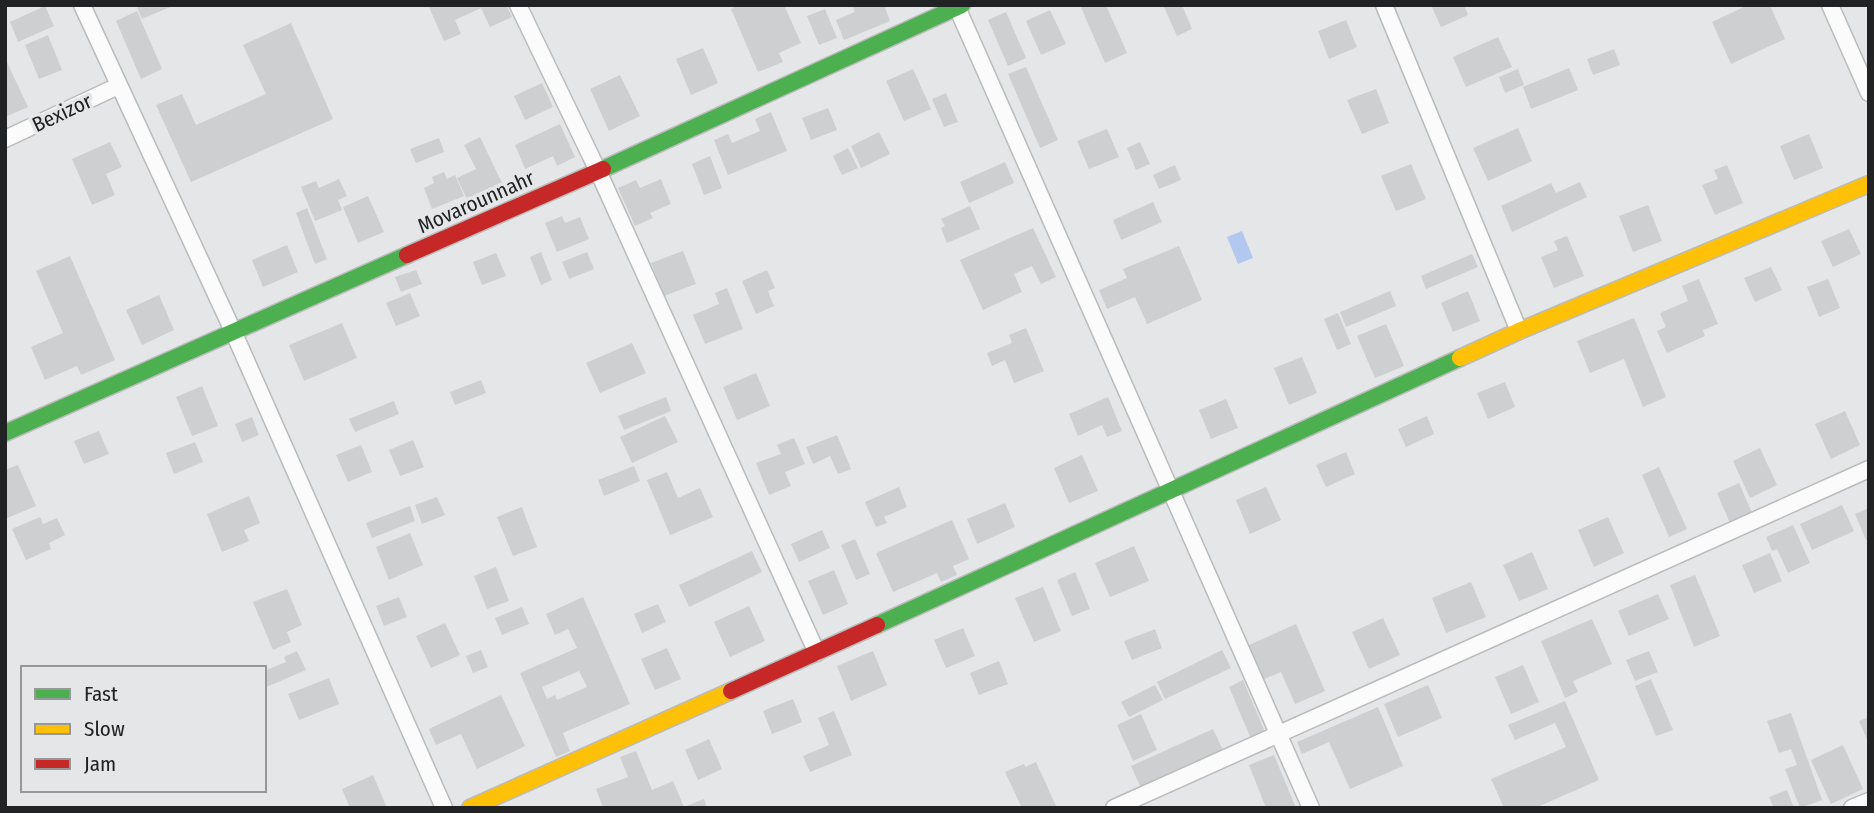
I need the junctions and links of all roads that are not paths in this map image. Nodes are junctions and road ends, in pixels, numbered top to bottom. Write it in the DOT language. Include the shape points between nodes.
graph roads {
  1 [pos="82,5"];
  2 [pos="518,5"];
  3 [pos="1384,5"];
  4 [pos="1830,5"];
  5 [pos="958,6"];
  6 [pos="118,86"];
  7 [pos="1869,93"];
  8 [pos="5,139"];
  9 [pos="598,171"];
  10 [pos="1869,184"];
  11 [pos="233,331"];
  12 [pos="1519,331"];
  13 [pos="5,433"];
  14 [pos="1869,469"];
  15 [pos="1169,490"];
  16 [pos="817,653"];
  17 [pos="1278,735"];
  18 [pos="1869,801"];
  19 [pos="444,808"];
  20 [pos="470,808"];
  21 [pos="1114,808"];
  22 [pos="1311,808"];
  23 [pos="1852,808"];
  1 -- 6 [label="street"];
  2 -- 9 [label="street"];
  3 -- 12 [label="street"];
  4 -- 7 [label="street"];
  5 -- 9 [label="street, Movarounnahr"];
  5 -- 15 [label="street"];
  6 -- 8 [label="street, Bexizor"];
  6 -- 11 [label="street"];
  9 -- 11 [label="street, Movarounnahr"];
  9 -- 16 [label="street"];
  10 -- 12 [label="street"];
  11 -- 13 [label="street, Movarounnahr"];
  11 -- 19 [label="street"];
  12 -- 15 [label="street"];
  14 -- 17 [label="street"];
  15 -- 16 [label="street"];
  15 -- 17 [label="street"];
  16 -- 20 [label="street"];
  17 -- 21 [label="street"];
  17 -- 22 [label="street"];
  18 -- 23 [label="street"];
}
